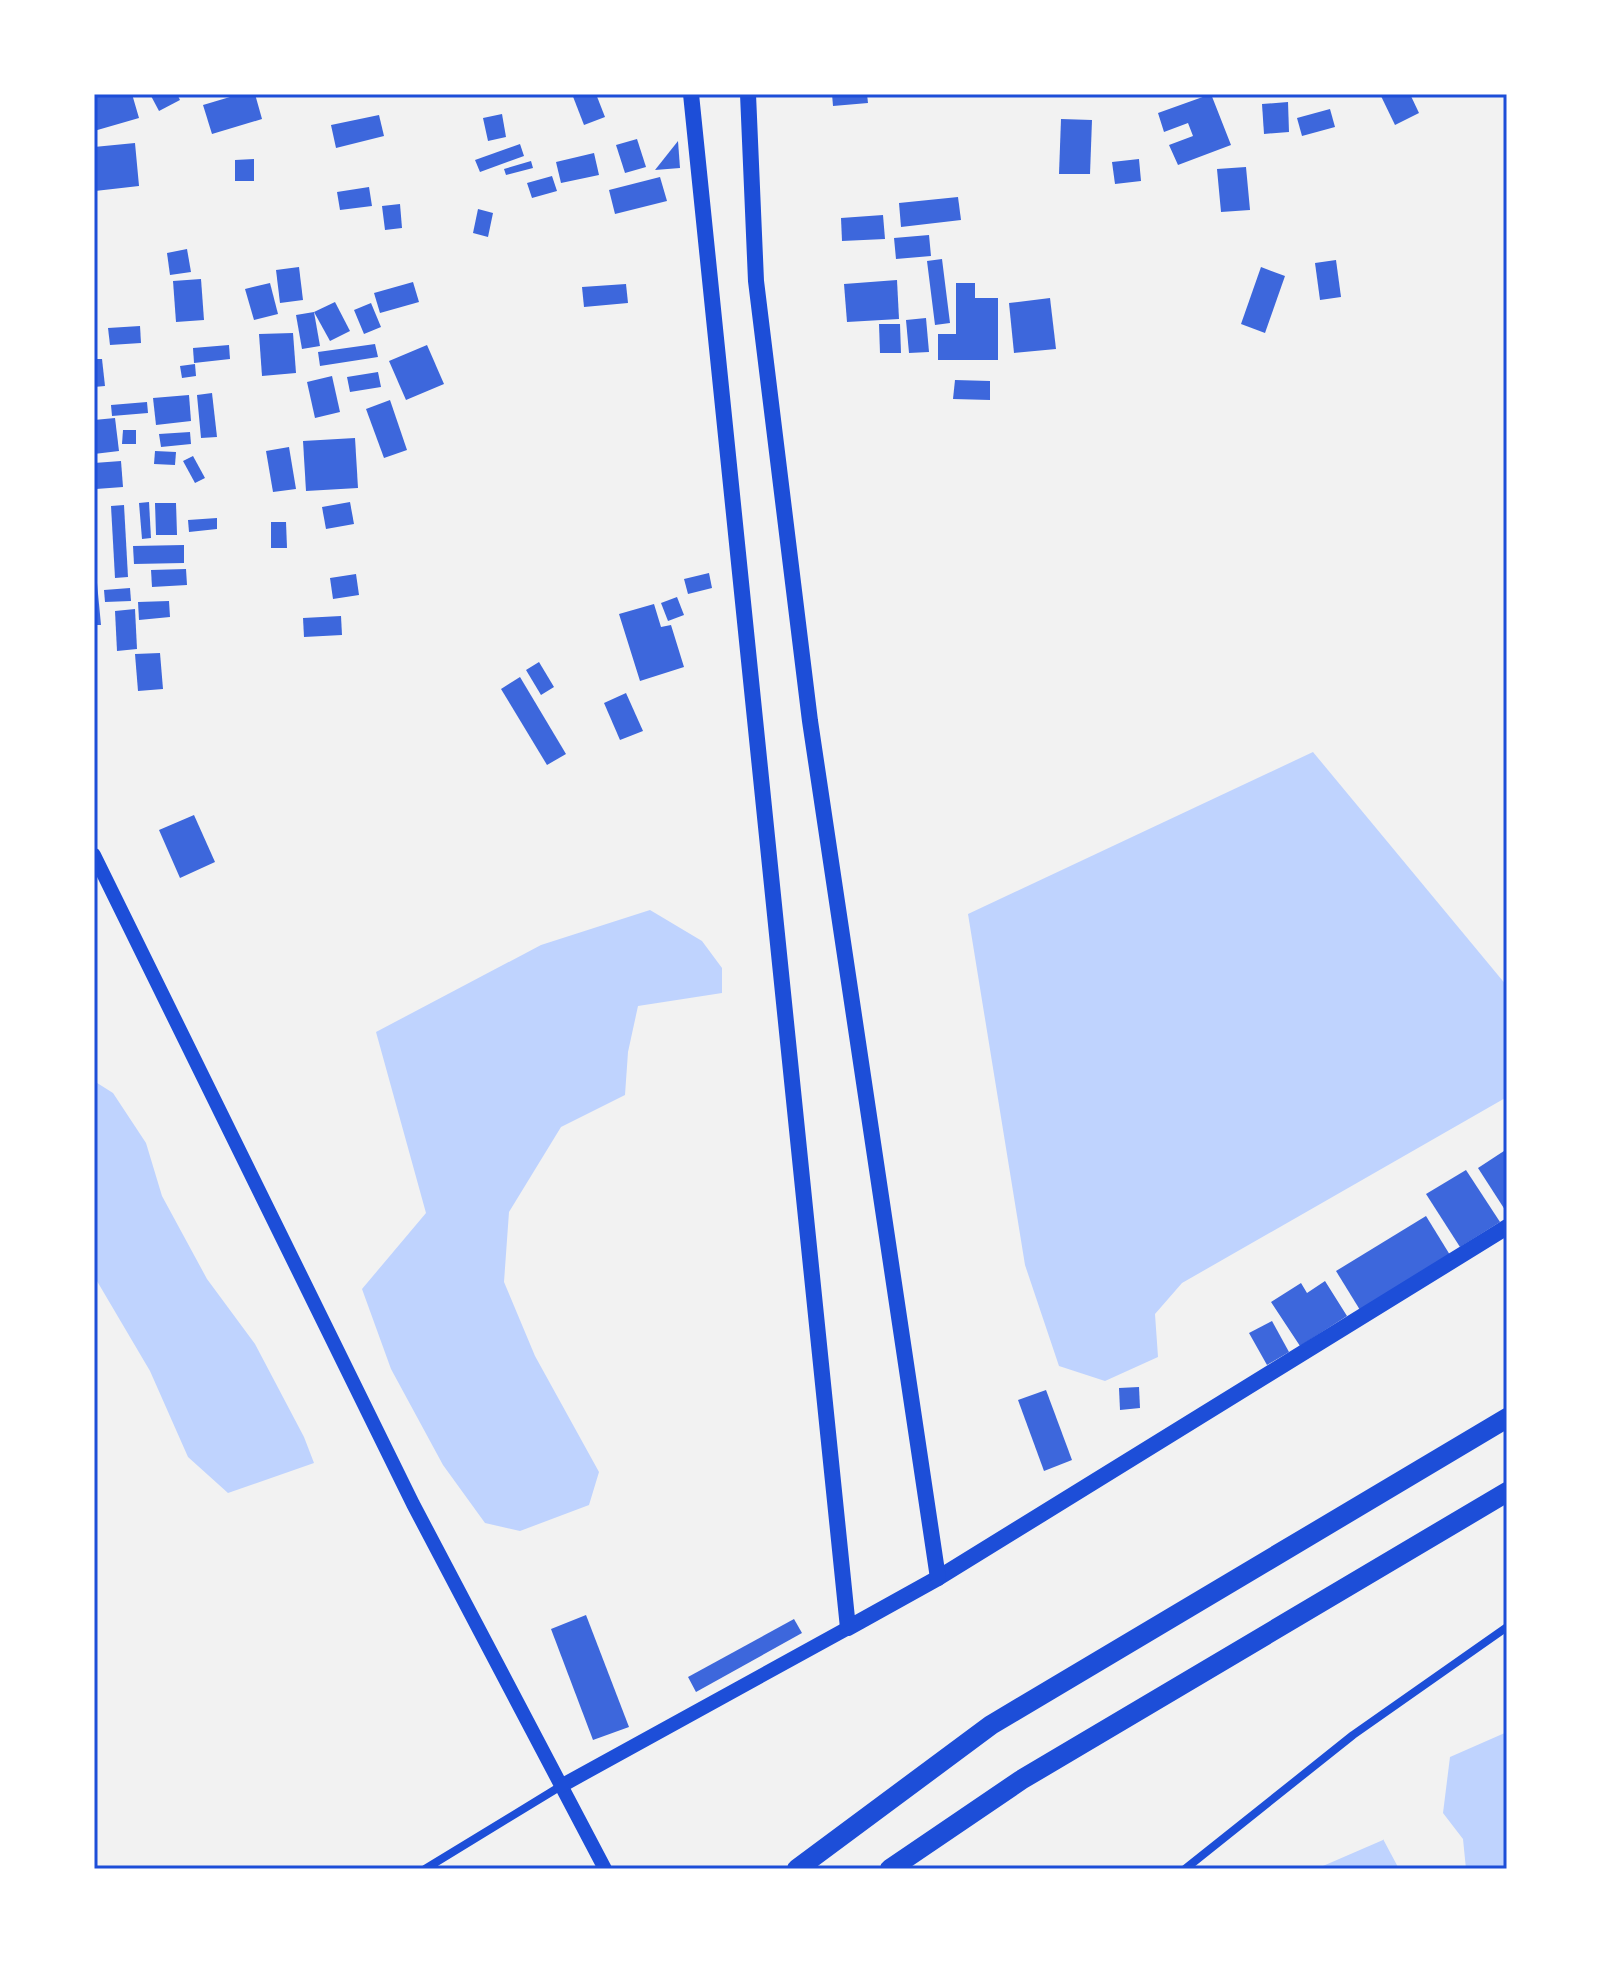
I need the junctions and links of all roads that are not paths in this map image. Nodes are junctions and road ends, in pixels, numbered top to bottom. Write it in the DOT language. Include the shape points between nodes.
graph roads {
  1 [pos="691,94"];
  2 [pos="748,94"];
  3 [pos="94,855"];
  4 [pos="1507,1227"];
  5 [pos="1507,1418"];
  6 [pos="1507,1492"];
  7 [pos="938,1578"];
  8 [pos="1507,1627"];
  9 [pos="848,1628"];
  10 [pos="561,1786"];
  11 [pos="425,1869"];
  12 [pos="605,1869"];
  13 [pos="797,1869"];
  14 [pos="890,1869"];
  15 [pos="1185,1869"];
  1 -- 9 [label="main road"];
  2 -- 7 [label="main road" via="756,281 810,721"];
  3 -- 10 [label="street" via="413,1504"];
  4 -- 7 [label="main road"];
  5 -- 13 [label="main road" via="991,1725"];
  6 -- 14 [label="main road" via="1021,1780"];
  7 -- 9 [label="main road"];
  8 -- 15 [label="street" via="1353,1735"];
  9 -- 10 [label="street"];
  10 -- 11 [label="street"];
  10 -- 12 [label="street"];
}
